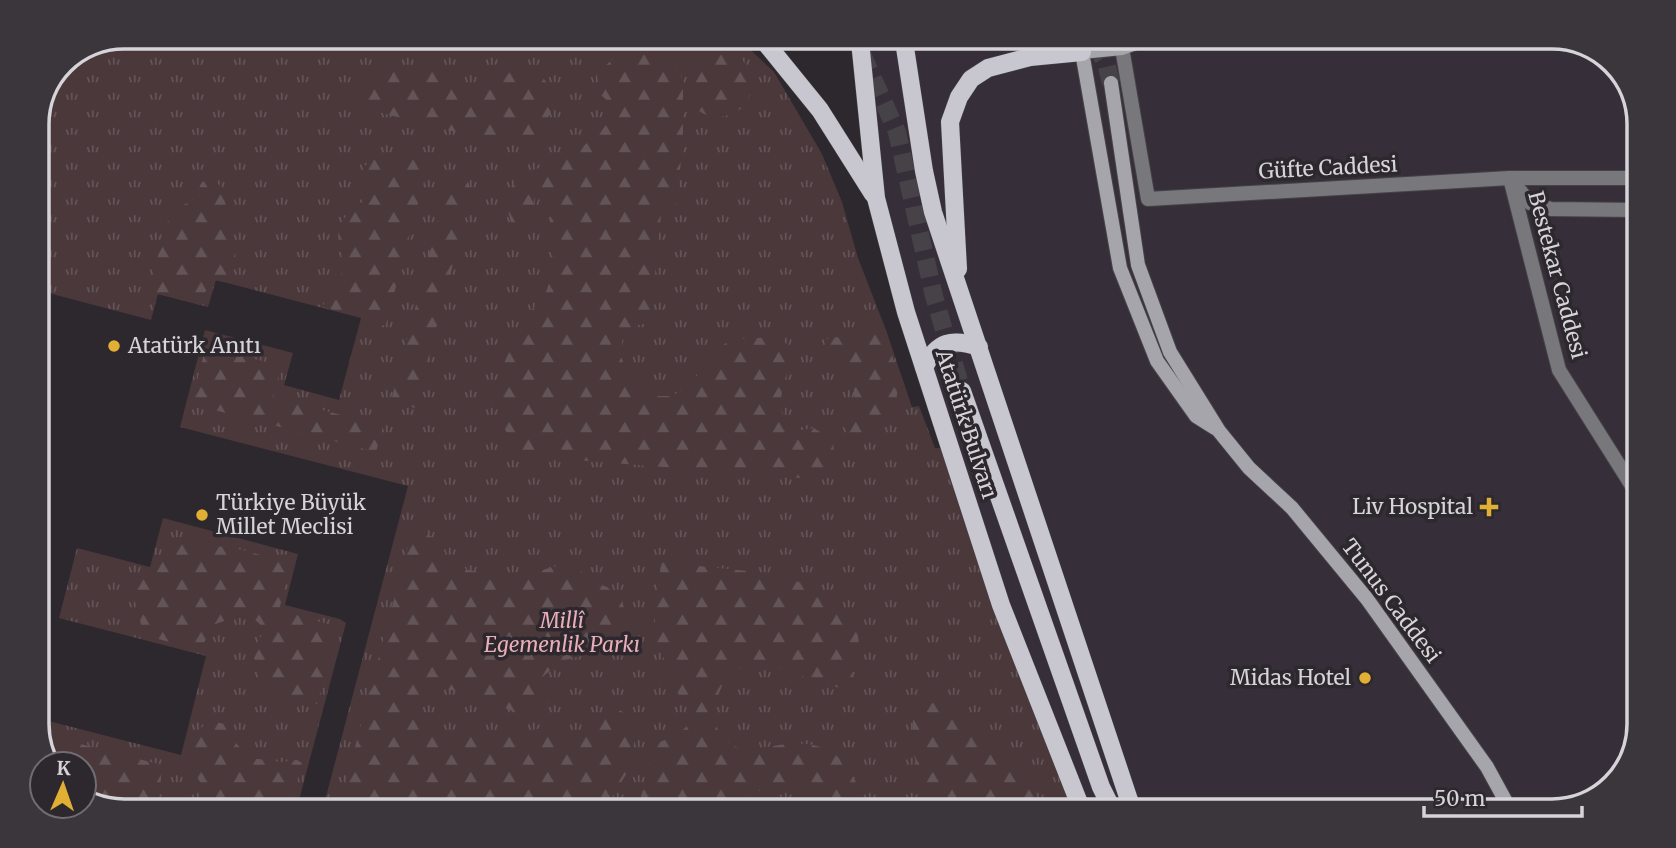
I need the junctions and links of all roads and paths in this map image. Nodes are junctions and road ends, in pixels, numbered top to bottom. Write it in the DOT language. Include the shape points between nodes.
graph roads {
  1 [pos="770,49"];
  2 [pos="861,49"];
  3 [pos="905,49"];
  4 [pos="1068,49"];
  5 [pos="1078,49"];
  6 [pos="1129,49"];
  7 [pos="1111,83"];
  8 [pos="1510,178"];
  9 [pos="1627,178"];
  10 [pos="876,198"];
  11 [pos="1627,210"];
  12 [pos="960,290"];
  13 [pos="979,347"];
  14 [pos="924,367"];
  15 [pos="962,391"];
  16 [pos="1219,431"];
  17 [pos="1627,478"];
  18 [pos="1077,799"];
  19 [pos="1107,799"];
  20 [pos="1129,799"];
  21 [pos="1504,799"];
  1 -- 10 [label="main road" via="820,110"];
  2 -- 10 [label="main road, Atatürk Bulvarı"];
  3 -- 12 [label="main road, Atatürk Bulvarı" via="933,212"];
  4 -- 12 [label="main road" via="988,68 971,79 959,97 950,122"];
  5 -- 16 [label="street, Tunus Caddesi" via="1120,268 1157,361 1196,416"];
  6 -- 8 [label="street, Güfte Caddesi" via="1148,199"];
  7 -- 16 [label="street, Tunus Caddesi" via="1138,265 1170,352"];
  8 -- 9 [label="street, Güfte Caddesi"];
  8 -- 11 [label="street" via="1530,202 1550,209"];
  8 -- 17 [label="street, Bestekar Caddesi" via="1559,370"];
  10 -- 14 [label="main road, Atatürk Bulvarı"];
  12 -- 13 [label="main road, Atatürk Bulvarı"];
  13 -- 14 [label="main road" via="956,341 945,344 930,355"];
  13 -- 20 [label="main road, Atatürk Bulvarı"];
  14 -- 18 [label="main road, Atatürk Bulvarı" via="1001,605"];
  15 -- 19 [label="main road"];
  16 -- 21 [label="street, Tunus Caddesi" via="1249,468 1292,508 1367,599 1487,767"];
}
